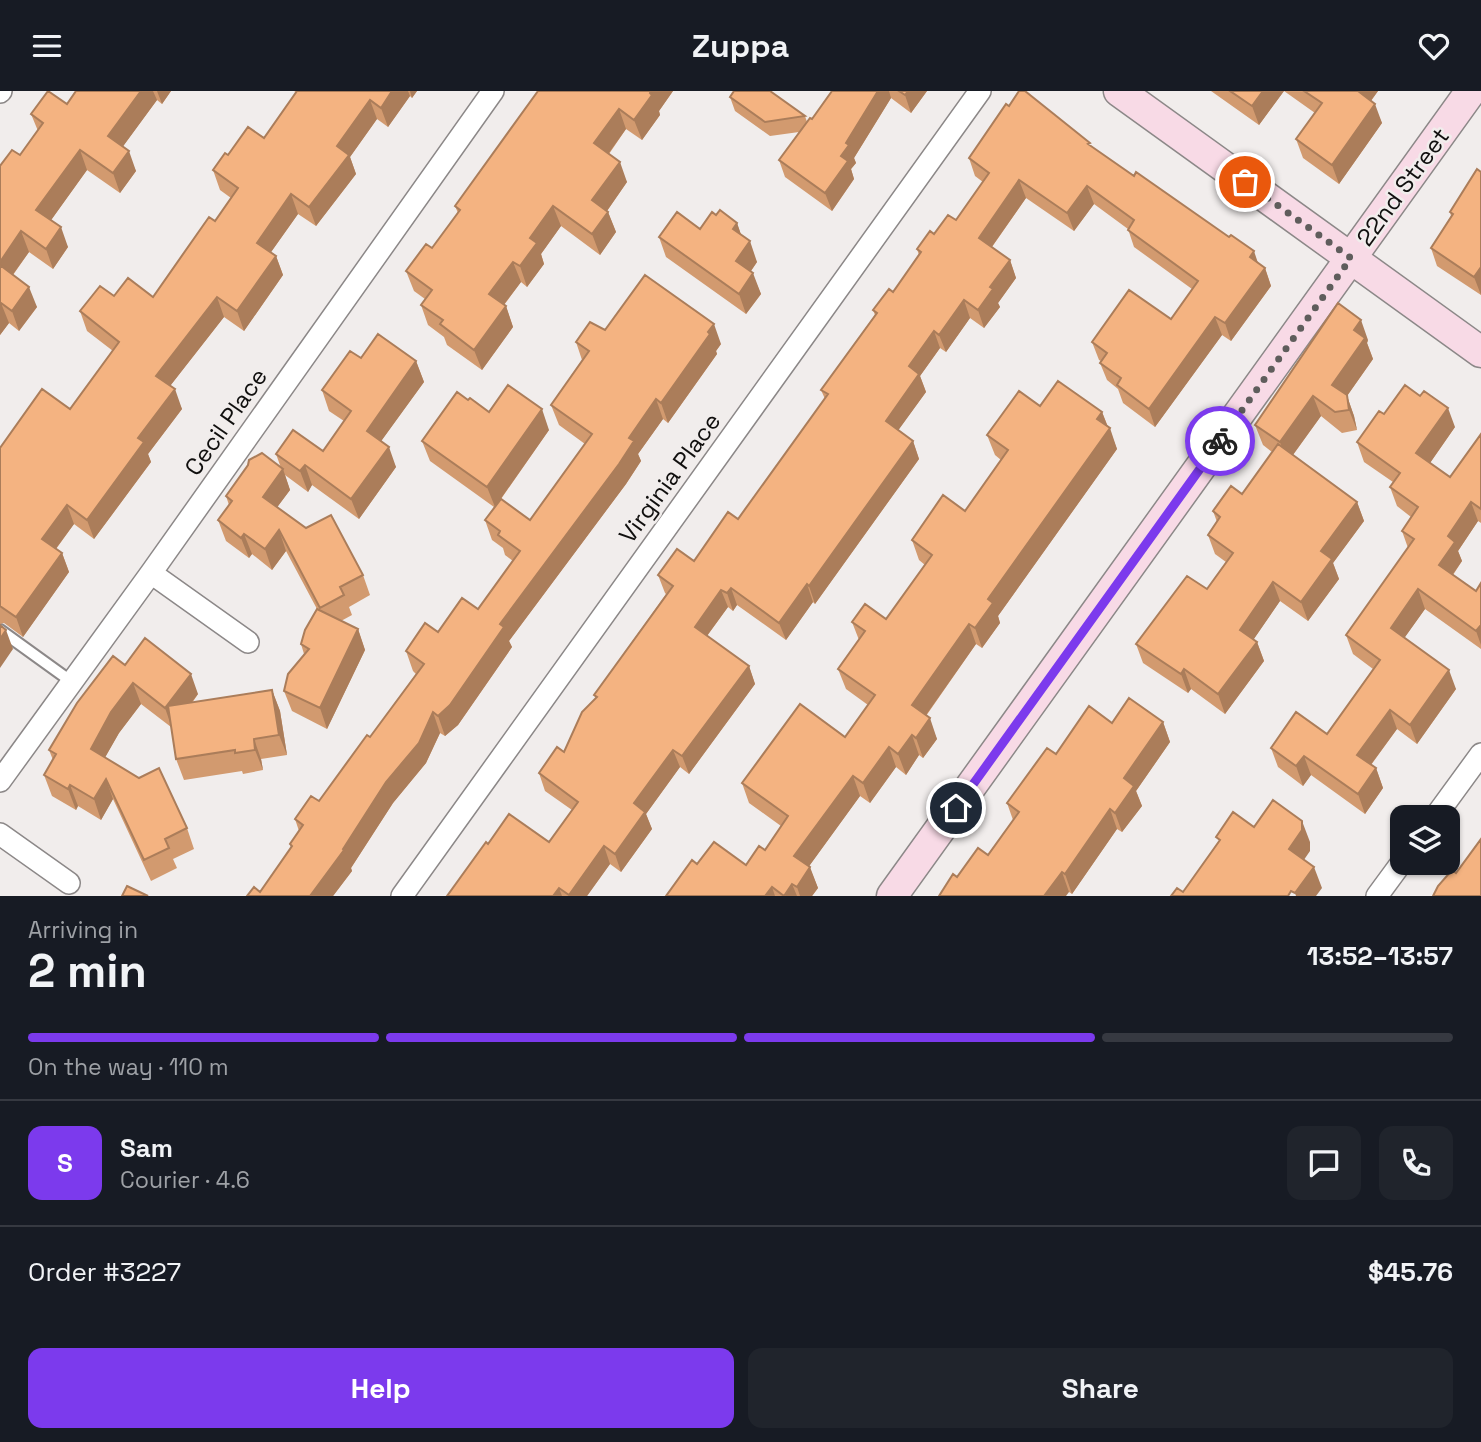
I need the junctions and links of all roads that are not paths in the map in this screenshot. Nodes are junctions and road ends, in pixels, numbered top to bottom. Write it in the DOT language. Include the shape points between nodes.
graph roads {
  1 [pos="493,91"];
  2 [pos="980,91"];
  3 [pos="1119,91"];
  4 [pos="1470,98"];
  5 [pos="1351,258"];
  6 [pos="1481,352"];
  7 [pos="150,573"];
  8 [pos="0,630"];
  9 [pos="248,642"];
  10 [pos="72,682"];
  11 [pos="1481,754"];
  12 [pos="0,781"];
  13 [pos="1444,805"];
  14 [pos="0,834"];
  15 [pos="1392,875"];
  16 [pos="69,883"];
  17 [pos="402,896"];
  18 [pos="892,896"];
  19 [pos="1377,896"];
  1 -- 7 [label="street, Cecil Place"];
  2 -- 17 [label="street, Virginia Place"];
  3 -- 5 [label="street"];
  4 -- 5 [label="street, 22nd Street"];
  5 -- 6 [label="street"];
  5 -- 18 [label="street, 22nd Street"];
  7 -- 9 [label="street"];
  7 -- 10 [label="street, Cecil Place"];
  8 -- 10 [label="lane"];
  10 -- 12 [label="street, Cecil Place"];
  11 -- 13 [label="street"];
  14 -- 16 [label="street"];
  15 -- 19 [label="street"];
}
